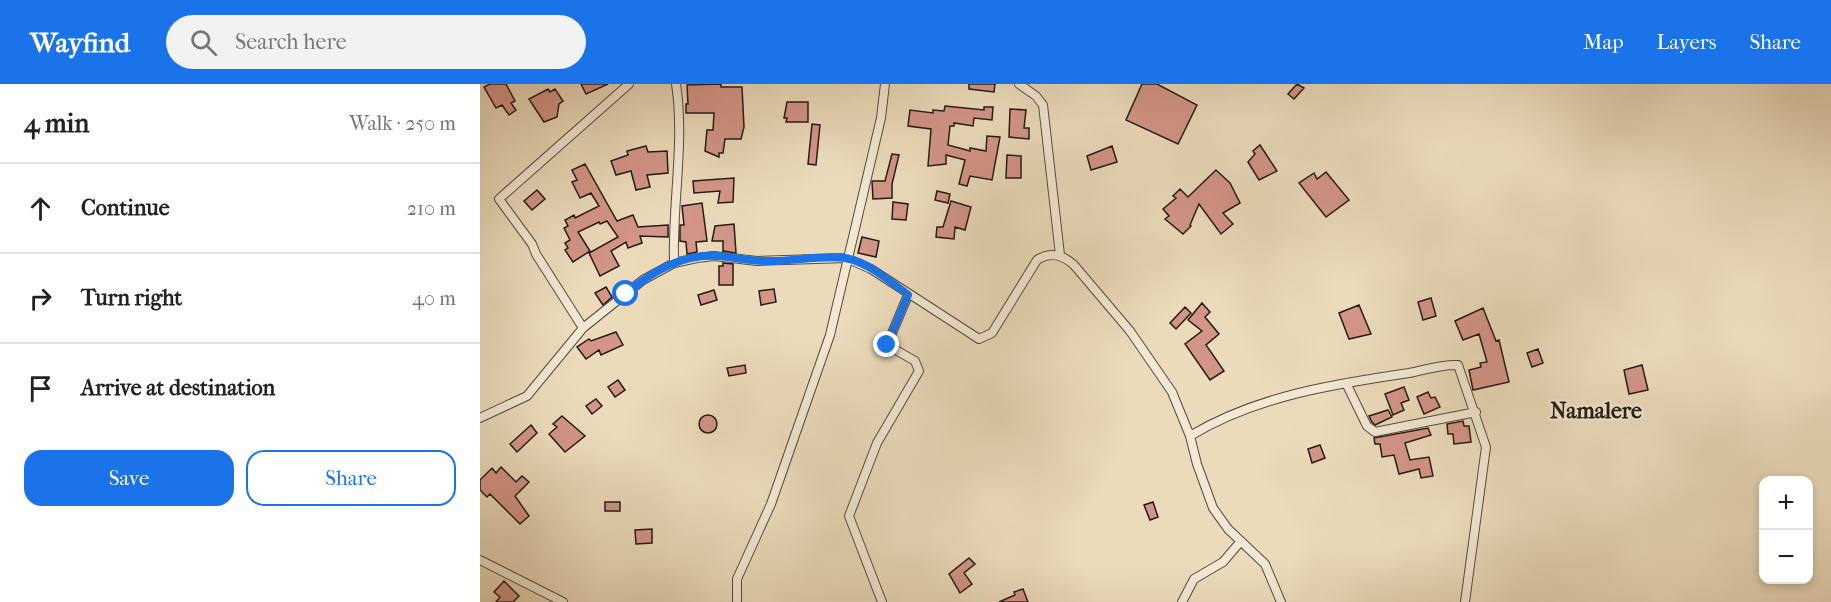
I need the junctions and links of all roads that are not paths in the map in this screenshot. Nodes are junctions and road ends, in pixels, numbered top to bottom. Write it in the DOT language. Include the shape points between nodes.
graph roads {
  1 [pos="628,84"];
  2 [pos="676,84"];
  3 [pos="885,84"];
  4 [pos="1019,84"];
  5 [pos="1060,255"];
  6 [pos="846,258"];
  7 [pos="674,263"];
  8 [pos="908,295"];
  9 [pos="584,328"];
  10 [pos="1346,383"];
  11 [pos="1476,412"];
  12 [pos="480,418"];
  13 [pos="1191,436"];
  14 [pos="1241,541"];
  15 [pos="480,560"];
  16 [pos="562,602"];
  17 [pos="737,602"];
  18 [pos="882,602"];
  19 [pos="1182,602"];
  20 [pos="1281,602"];
  21 [pos="1465,602"];
  1 -- 9 [label="street" via="499,199"];
  2 -- 7 [label="street" via="680,123"];
  3 -- 6 [label="street" via="881,118"];
  4 -- 5 [label="street" via="1043,105"];
  5 -- 8 [label="street" via="1043,257 1034,264 996,327 983,338 973,337"];
  5 -- 13 [label="street" via="1074,265 1150,358 1172,393"];
  6 -- 7 [label="street" via="757,261 714,256"];
  6 -- 8 [label="street" via="871,269"];
  6 -- 17 [label="street" via="821,364 771,504 737,579"];
  7 -- 9 [label="street" via="643,279"];
  8 -- 18 [label="street" via="887,345 915,361 919,371 877,443 849,516"];
  9 -- 12 [label="street" via="527,396"];
  10 -- 11 [label="street" via="1367,426 1375,432"];
  10 -- 11 [label="street" via="1458,365"];
  10 -- 13 [label="street" via="1264,402 1218,419"];
  11 -- 21 [label="street" via="1486,447"];
  13 -- 14 [label="street" via="1214,507"];
  14 -- 19 [label="street" via="1223,562 1194,579"];
  14 -- 20 [label="street" via="1265,564"];
  15 -- 16 [label="street"];
}
